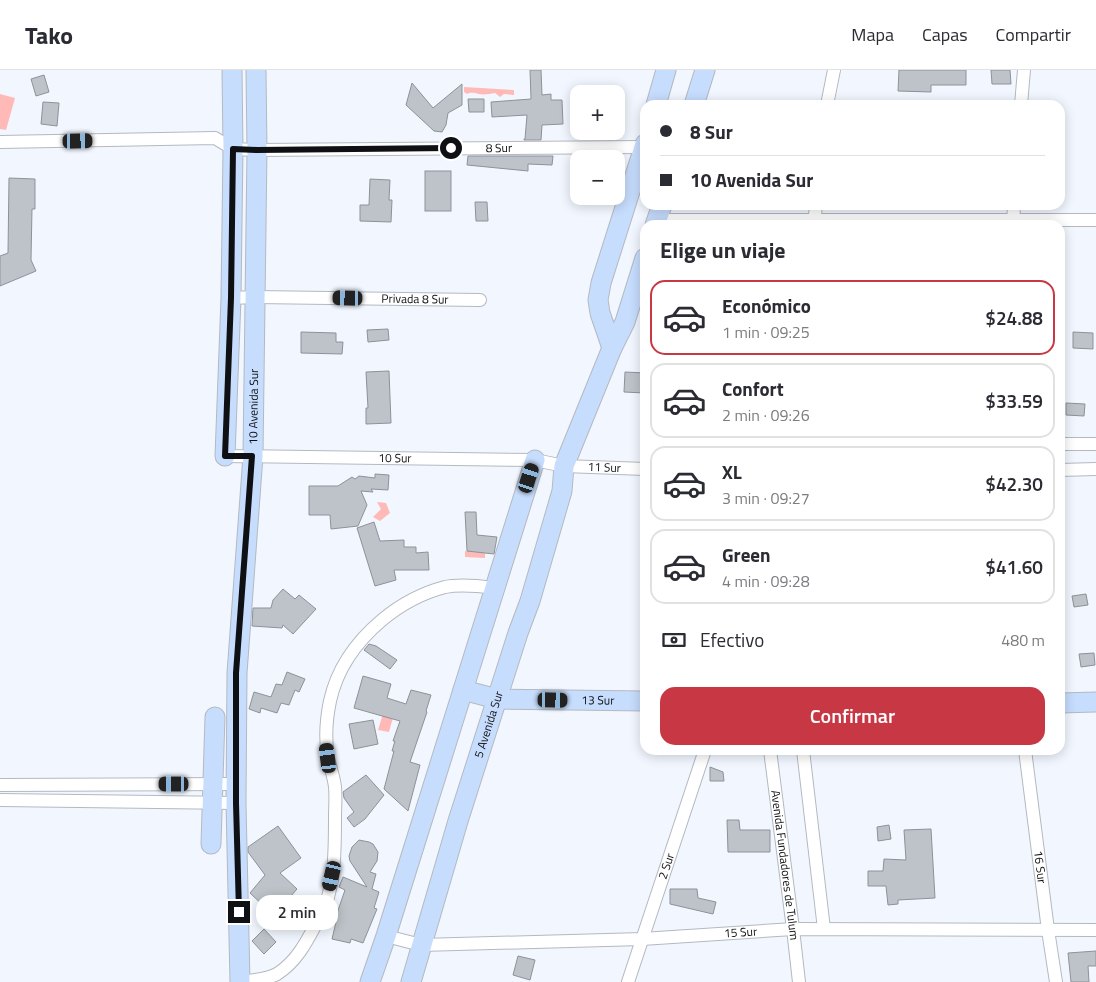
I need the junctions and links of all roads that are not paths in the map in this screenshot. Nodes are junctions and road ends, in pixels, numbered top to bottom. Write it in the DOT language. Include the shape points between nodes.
graph roads {
  1 [pos="232,70"];
  2 [pos="256,70"];
  3 [pos="666,70"];
  4 [pos="705,70"];
  5 [pos="834,70"];
  6 [pos="1024,70"];
  7 [pos="657,100"];
  8 [pos="696,100"];
  9 [pos="828,100"];
  10 [pos="1021,100"];
  11 [pos="0,142"];
  12 [pos="640,146"];
  13 [pos="233,149"];
  14 [pos="257,150"];
  15 [pos="640,162"];
  16 [pos="658,217"];
  17 [pos="752,220"];
  18 [pos="1096,220"];
  19 [pos="1065,221"];
  20 [pos="640,274"];
  21 [pos="255,297"];
  22 [pos="231,298"];
  23 [pos="480,300"];
  24 [pos="612,348"];
  25 [pos="1065,444"];
  26 [pos="1096,444"];
  27 [pos="225,456"];
  28 [pos="252,456"];
  29 [pos="535,460"];
  30 [pos="564,466"];
  31 [pos="1096,469"];
  32 [pos="640,470"];
  33 [pos="1065,470"];
  34 [pos="494,588"];
  35 [pos="463,690"];
  36 [pos="497,699"];
  37 [pos="640,702"];
  38 [pos="1065,702"];
  39 [pos="1096,702"];
  40 [pos="215,717"];
  41 [pos="703,755"];
  42 [pos="771,755"];
  43 [pos="805,755"];
  44 [pos="1026,755"];
  45 [pos="0,785"];
  46 [pos="212,793"];
  47 [pos="236,793"];
  48 [pos="0,800"];
  49 [pos="211,844"];
  50 [pos="824,929"];
  51 [pos="793,930"];
  52 [pos="1048,930"];
  53 [pos="1096,930"];
  54 [pos="386,936"];
  55 [pos="642,939"];
  56 [pos="421,946"];
  57 [pos="240,982"];
  58 [pos="370,982"];
  59 [pos="411,982"];
  60 [pos="628,982"];
  61 [pos="798,982"];
  62 [pos="1056,982"];
  1 -- 13 [label="street"];
  2 -- 14 [label="street, 10 Avenida Sur"];
  3 -- 7 [label="street"];
  4 -- 8 [label="street"];
  5 -- 9 [label="street"];
  6 -- 10 [label="street"];
  11 -- 13 [label="street" via="215,138"];
  12 -- 14 [label="street, 8 Sur"];
  13 -- 14 [label="street, 8 Sur"];
  13 -- 22 [label="street"];
  14 -- 21 [label="street, 10 Avenida Sur"];
  15 -- 24 [label="street" via="598,300"];
  16 -- 17 [label="street"];
  18 -- 19 [label="street"];
  20 -- 24 [label="street, 5 Avenida Sur" via="625,322"];
  21 -- 22 [label="street, Privada 8 Sur"];
  21 -- 23 [label="street, Privada 8 Sur"];
  21 -- 28 [label="street, 10 Avenida Sur"];
  22 -- 27 [label="street"];
  24 -- 30 [label="street, 5 Avenida Sur"];
  25 -- 26 [label="street"];
  27 -- 28 [label="street, 10 Sur"];
  28 -- 29 [label="street, 10 Sur"];
  28 -- 47 [label="street, 10 Avenida Sur" via="236,673"];
  29 -- 30 [label="street, 10 Sur"];
  29 -- 34 [label="street"];
  30 -- 32 [label="street, 11 Sur"];
  30 -- 36 [label="street, 5 Avenida Sur" via="562,491"];
  31 -- 33 [label="street"];
  34 -- 35 [label="street"];
  34 -- 57 [label="street" via="447,587 425,594 387,616 354,649 337,678 330,701 326,736 335,786 335,846 325,908 295,959 276,974"];
  35 -- 36 [label="street, 13 Sur"];
  35 -- 54 [label="street"];
  36 -- 37 [label="street, 13 Sur"];
  36 -- 56 [label="street, 5 Avenida Sur"];
  38 -- 39 [label="street"];
  40 -- 46 [label="street"];
  41 -- 55 [label="street, 2 Sur"];
  42 -- 51 [label="street, Avenida Fundadores de Tulum"];
  43 -- 50 [label="street"];
  44 -- 52 [label="street, 16 Sur"];
  45 -- 46 [label="street"];
  46 -- 47 [label="street"];
  46 -- 47 [label="street"];
  46 -- 48 [label="street"];
  46 -- 49 [label="street"];
  47 -- 57 [label="street, 10 Avenida Sur"];
  50 -- 51 [label="street, 15 Sur"];
  50 -- 52 [label="street, 15 Sur"];
  51 -- 55 [label="street, 15 Sur"];
  51 -- 61 [label="street, Avenida Fundadores de Tulum"];
  52 -- 53 [label="street, 15 Sur"];
  52 -- 62 [label="street, 16 Sur"];
  54 -- 56 [label="street, 15 Sur"];
  54 -- 58 [label="street"];
  55 -- 56 [label="street, 15 Sur"];
  55 -- 60 [label="street, 2 Sur"];
  56 -- 59 [label="street, 5 Avenida Sur"];
}
